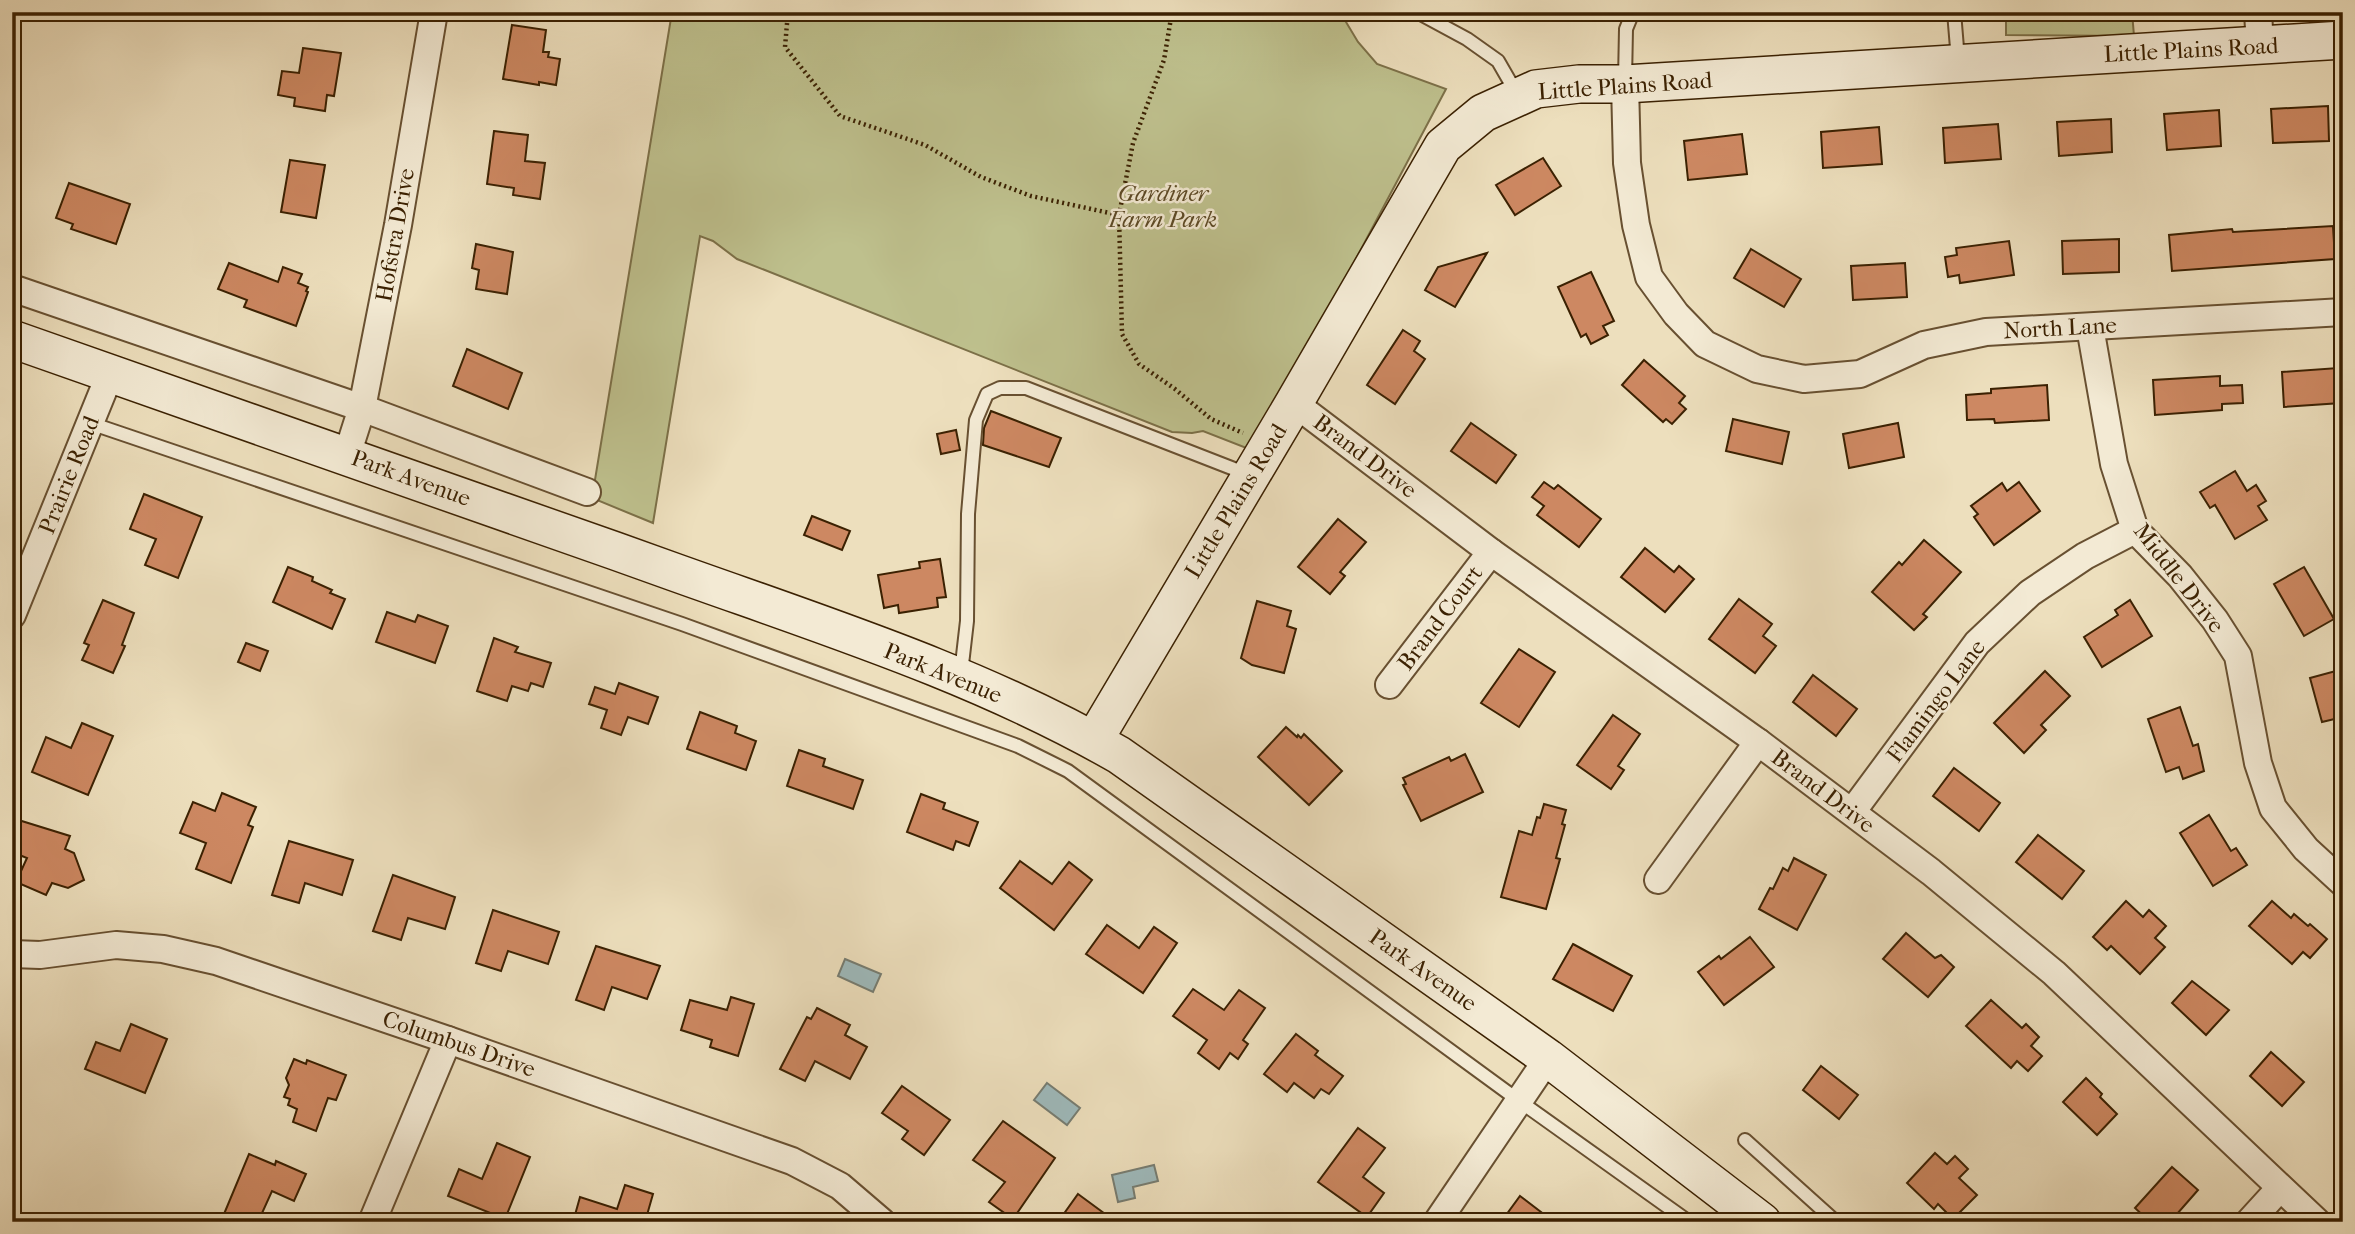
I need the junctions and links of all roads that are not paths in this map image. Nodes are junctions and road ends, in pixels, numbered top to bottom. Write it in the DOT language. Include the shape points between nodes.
graph roads {
  1 [pos="433,12"];
  2 [pos="1417,12"];
  3 [pos="1633,12"];
  4 [pos="1954,12"];
  5 [pos="2259,29"];
  6 [pos="2343,40"];
  7 [pos="1958,64"];
  8 [pos="1625,84"];
  9 [pos="1519,97"];
  10 [pos="12,288"];
  11 [pos="2343,312"];
  12 [pos="2090,327"];
  13 [pos="12,339"];
  14 [pos="110,374"];
  15 [pos="1294,403"];
  16 [pos="362,408"];
  17 [pos="90,423"];
  18 [pos="347,455"];
  19 [pos="1251,475"];
  20 [pos="587,492"];
  21 [pos="2135,530"];
  22 [pos="1491,552"];
  23 [pos="12,615"];
  24 [pos="960,677"];
  25 [pos="1389,685"];
  26 [pos="1094,740"];
  27 [pos="1758,742"];
  28 [pos="1852,813"];
  29 [pos="1658,880"];
  30 [pos="2343,883"];
  31 [pos="12,954"];
  32 [pos="448,1040"];
  33 [pos="1548,1058"];
  34 [pos="1518,1100"];
  35 [pos="1745,1140"];
  36 [pos="2280,1188"];
  37 [pos="372,1222"];
  38 [pos="882,1222"];
  39 [pos="1437,1222"];
  40 [pos="1689,1222"];
  41 [pos="1762,1222"];
  42 [pos="1836,1222"];
  43 [pos="2249,1222"];
  44 [pos="2317,1222"];
  1 -- 16 [label="street, Hofstra Drive"];
  2 -- 9 [label="lane" via="1498,61"];
  3 -- 8 [label="lane" via="1626,29"];
  4 -- 7 [label="lane"];
  5 -- 6 [label="main road, Little Plains Road"];
  5 -- 7 [label="main road, Little Plains Road"];
  7 -- 8 [label="main road, Little Plains Road"];
  8 -- 9 [label="main road, Little Plains Road" via="1536,89"];
  8 -- 12 [label="street, North Lane" via="1627,163 1650,277 1705,344 1757,369 1804,379 1860,374 1924,345 1986,332"];
  9 -- 15 [label="main road, Little Plains Road" via="1483,113 1443,146"];
  10 -- 16 [label="street"];
  11 -- 12 [label="street, North Lane"];
  12 -- 21 [label="street, Middle Drive" via="2114,464"];
  13 -- 14 [label="main road, Park Avenue"];
  14 -- 17 [label="street, Prairie Road"];
  14 -- 18 [label="main road, Park Avenue"];
  15 -- 19 [label="main road, Little Plains Road"];
  15 -- 22 [label="street, Brand Drive"];
  16 -- 18 [label="street, Hofstra Drive"];
  16 -- 20 [label="street"];
  17 -- 23 [label="street, Prairie Road"];
  17 -- 34 [label="lane" via="682,624 1018,746 1068,771 1104,796"];
  18 -- 24 [label="main road, Park Avenue"];
  19 -- 24 [label="lane" via="1026,388 1000,388 987,394 976,420 968,514 967,621"];
  19 -- 26 [label="main road, Little Plains Road"];
  21 -- 28 [label="street, Flamingo Lane" via="2030,593 1977,643"];
  21 -- 30 [label="street, Middle Drive" via="2189,587 2238,656 2259,763 2273,808 2306,849"];
  22 -- 25 [label="street, Brand Court"];
  22 -- 27 [label="street, Brand Drive"];
  24 -- 26 [label="main road, Park Avenue"];
  26 -- 33 [label="main road, Park Avenue"];
  27 -- 28 [label="street, Brand Drive"];
  27 -- 29 [label="street"];
  28 -- 36 [label="street, Brand Drive" via="2054,973"];
  31 -- 32 [label="street, Columbus Drive" via="116,945 163,949 216,961"];
  32 -- 37 [label="street"];
  32 -- 38 [label="street, Columbus Drive" via="792,1161 840,1186"];
  33 -- 34 [label="street"];
  33 -- 41 [label="main road, Park Avenue"];
  34 -- 39 [label="street"];
  34 -- 40 [label="lane"];
  35 -- 42 [label="lane"];
  36 -- 43 [label="street"];
  36 -- 44 [label="street, Brand Drive"];
}
